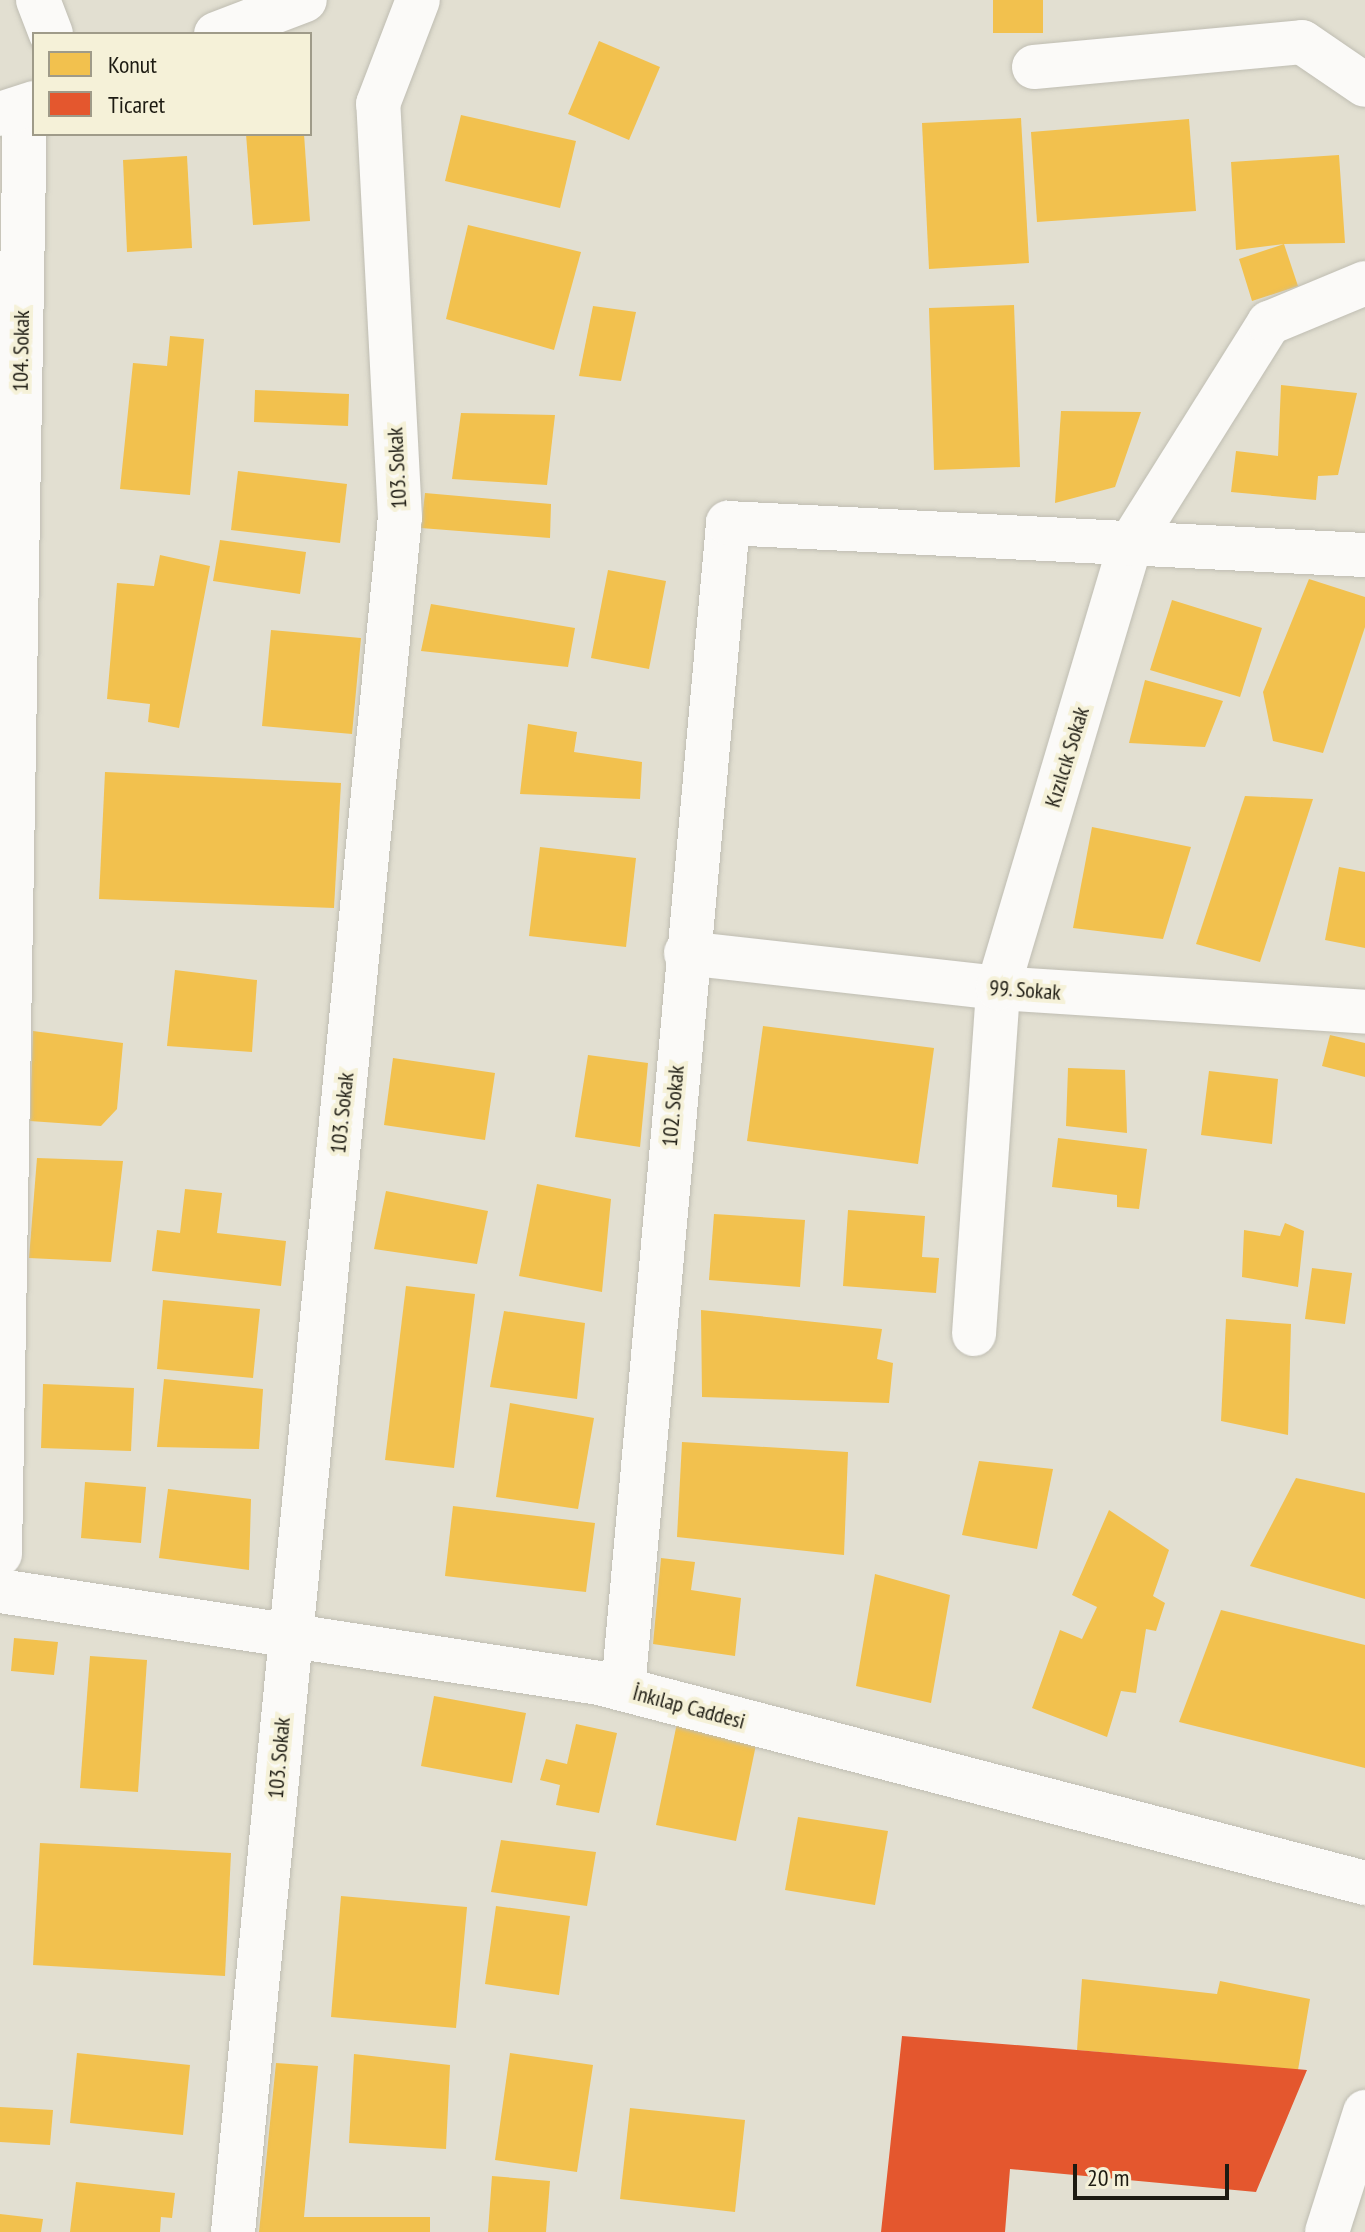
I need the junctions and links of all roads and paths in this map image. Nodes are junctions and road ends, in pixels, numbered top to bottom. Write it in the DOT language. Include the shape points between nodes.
graph roads {
  1 [pos="38,0"];
  2 [pos="305,0"];
  3 [pos="418,0"];
  4 [pos="50,32"];
  5 [pos="221,32"];
  6 [pos="1034,67"];
  7 [pos="1365,85"];
  8 [pos="20,108"];
  9 [pos="1365,283"];
  10 [pos="1131,543"];
  11 [pos="1365,555"];
  12 [pos="686,953"];
  13 [pos="998,988"];
  14 [pos="1365,1012"];
  15 [pos="974,1334"];
  16 [pos="0,1554"];
  17 [pos="0,1591"];
  18 [pos="290,1637"];
  19 [pos="623,1689"];
  20 [pos="1365,1883"];
  21 [pos="1365,2112"];
  22 [pos="233,2232"];
  23 [pos="1327,2232"];
  1 -- 4 [label="street"];
  2 -- 5 [label="street"];
  3 -- 18 [label="street, 103. Sokak" via="378,104 400,518"];
  6 -- 7 [label="street" via="1302,42"];
  8 -- 16 [label="street, 104. Sokak"];
  9 -- 10 [label="street, Kızılcık Sokak" via="1269,323"];
  10 -- 11 [label="street"];
  10 -- 12 [label="street, 102. Sokak" via="728,523"];
  10 -- 13 [label="street, Kızılcık Sokak"];
  12 -- 13 [label="street, 99. Sokak"];
  12 -- 19 [label="street, 102. Sokak"];
  13 -- 14 [label="street, 99. Sokak"];
  13 -- 15 [label="street, Kızılcık Sokak"];
  17 -- 18 [label="street, İnkılap Caddesi"];
  18 -- 19 [label="street, İnkılap Caddesi"];
  18 -- 22 [label="street, 103. Sokak"];
  19 -- 20 [label="street, İnkılap Caddesi"];
  21 -- 23 [label="street"];
}
